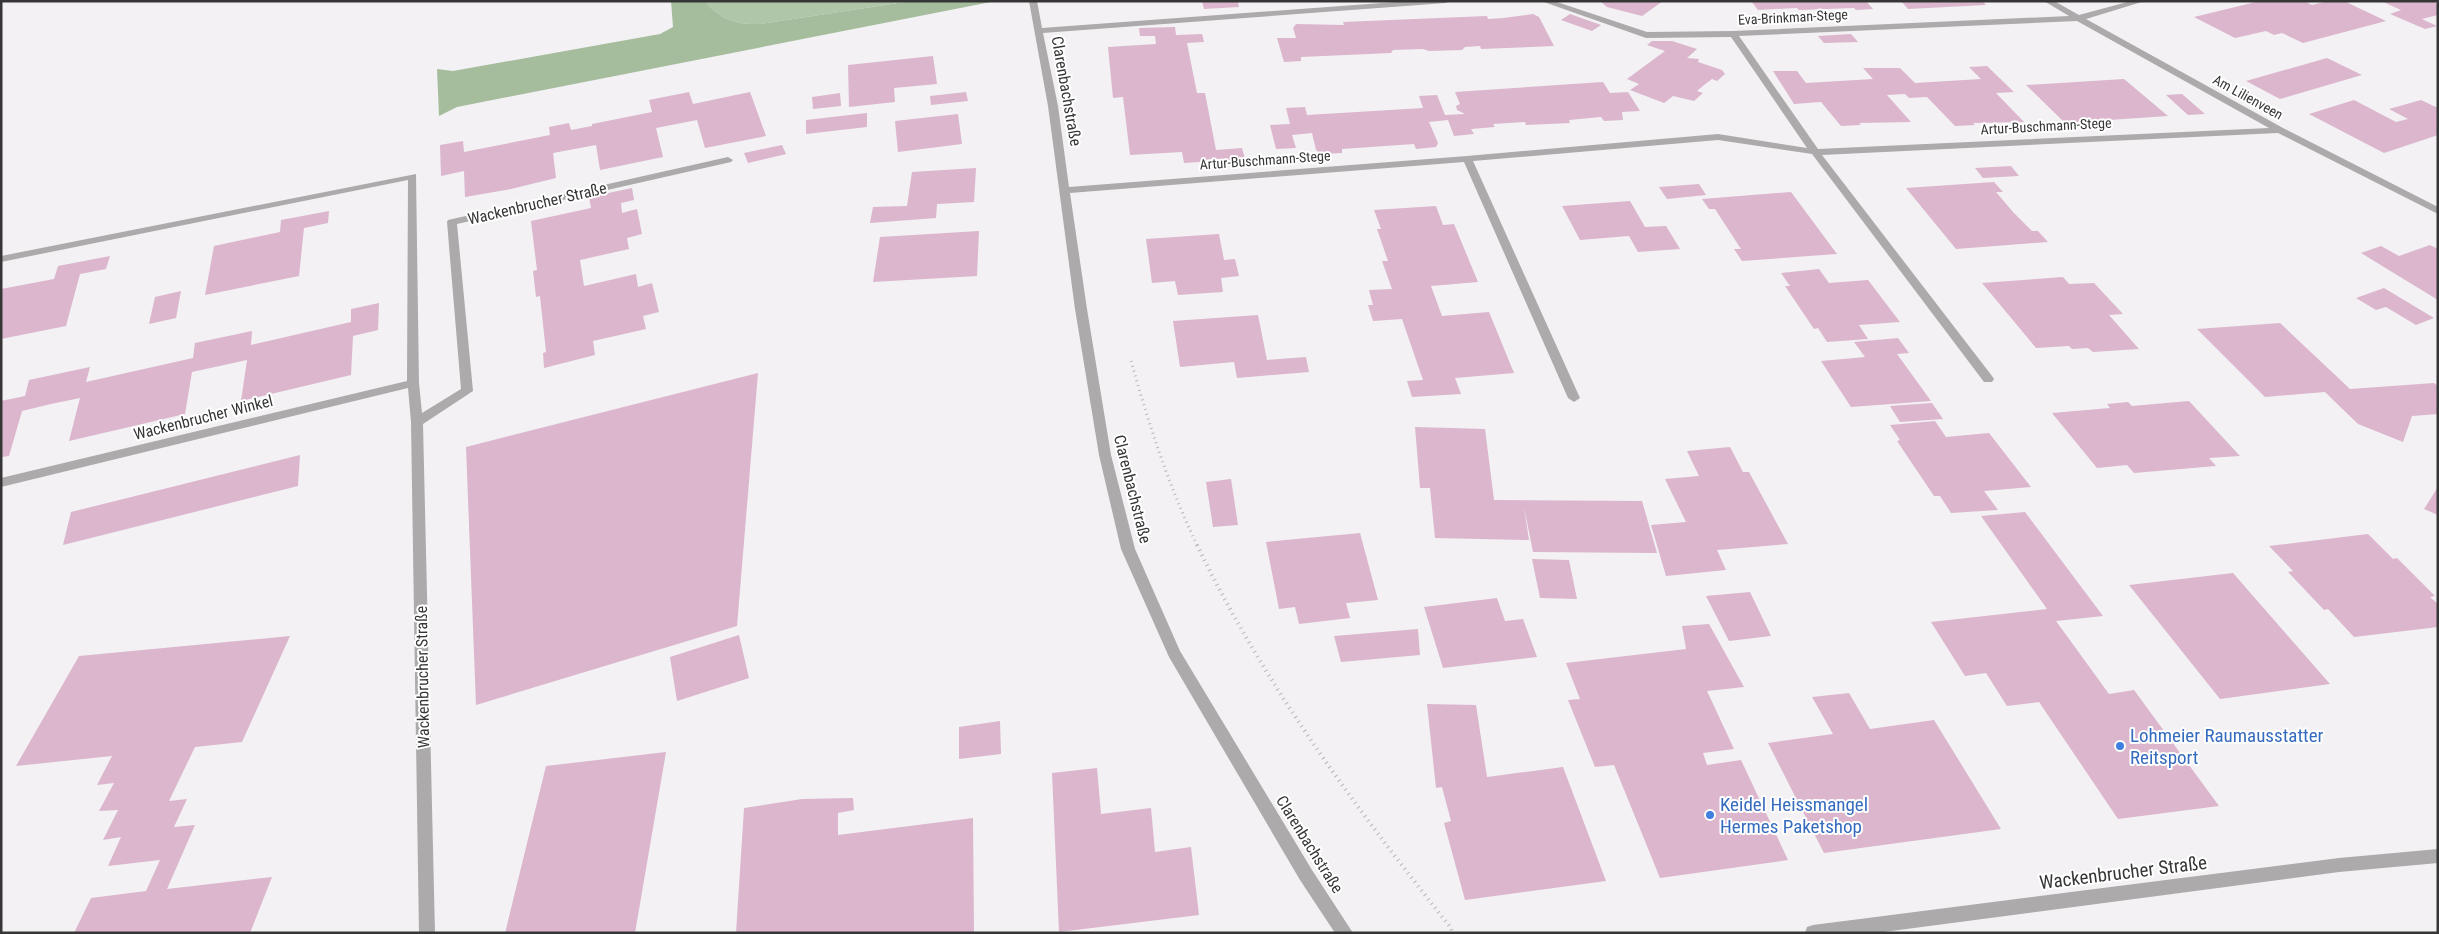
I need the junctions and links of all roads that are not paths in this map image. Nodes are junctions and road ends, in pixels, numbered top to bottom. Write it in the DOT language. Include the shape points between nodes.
graph roads {
  1 [pos="1033,1"];
  2 [pos="1446,1"];
  3 [pos="1545,1"];
  4 [pos="2048,1"];
  5 [pos="2141,1"];
  6 [pos="2078,18"];
  7 [pos="1039,31"];
  8 [pos="1733,34"];
  9 [pos="2280,130"];
  10 [pos="1815,152"];
  11 [pos="1467,159"];
  12 [pos="728,160"];
  13 [pos="1065,190"];
  14 [pos="2438,211"];
  15 [pos="1,259"];
  16 [pos="1988,379"];
  17 [pos="413,383"];
  18 [pos="1574,398"];
  19 [pos="417,422"];
  20 [pos="1,483"];
  21 [pos="2438,856"];
  22 [pos="427,933"];
  23 [pos="1345,933"];
  24 [pos="1813,933"];
  1 -- 7 [label="street, Clarenbachstraße"];
  2 -- 7 [label="street"];
  3 -- 8 [label="street, Eva-Brinkman-Stege" via="1646,36"];
  4 -- 6 [label="street, Am Lilienveen"];
  5 -- 6 [label="street, Eva-Brinkman-Stege"];
  6 -- 8 [label="street, Eva-Brinkman-Stege"];
  6 -- 9 [label="street, Am Lilienveen"];
  7 -- 13 [label="street, Clarenbachstraße"];
  8 -- 10 [label="street"];
  9 -- 10 [label="street, Artur-Buschmann-Stege"];
  9 -- 14 [label="street, Am Lilienveen"];
  10 -- 11 [label="street, Artur-Buschmann-Stege" via="1718,137"];
  10 -- 16 [label="street"];
  11 -- 13 [label="street, Artur-Buschmann-Stege"];
  11 -- 18 [label="street"];
  12 -- 19 [label="street, Wackenbrucher Straße" via="452,222 467,391"];
  13 -- 23 [label="street, Clarenbachstraße" via="1104,454 1128,548 1174,653 1306,875"];
  15 -- 17 [label="street, Wackenbrucher Straße" via="413,176"];
  17 -- 19 [label="street, Wackenbrucher Straße"];
  17 -- 20 [label="street, Wackenbrucher Winkel"];
  19 -- 22 [label="street, Wackenbrucher Straße"];
  21 -- 24 [label="street, Wackenbrucher Straße" via="2300,870"];
}
